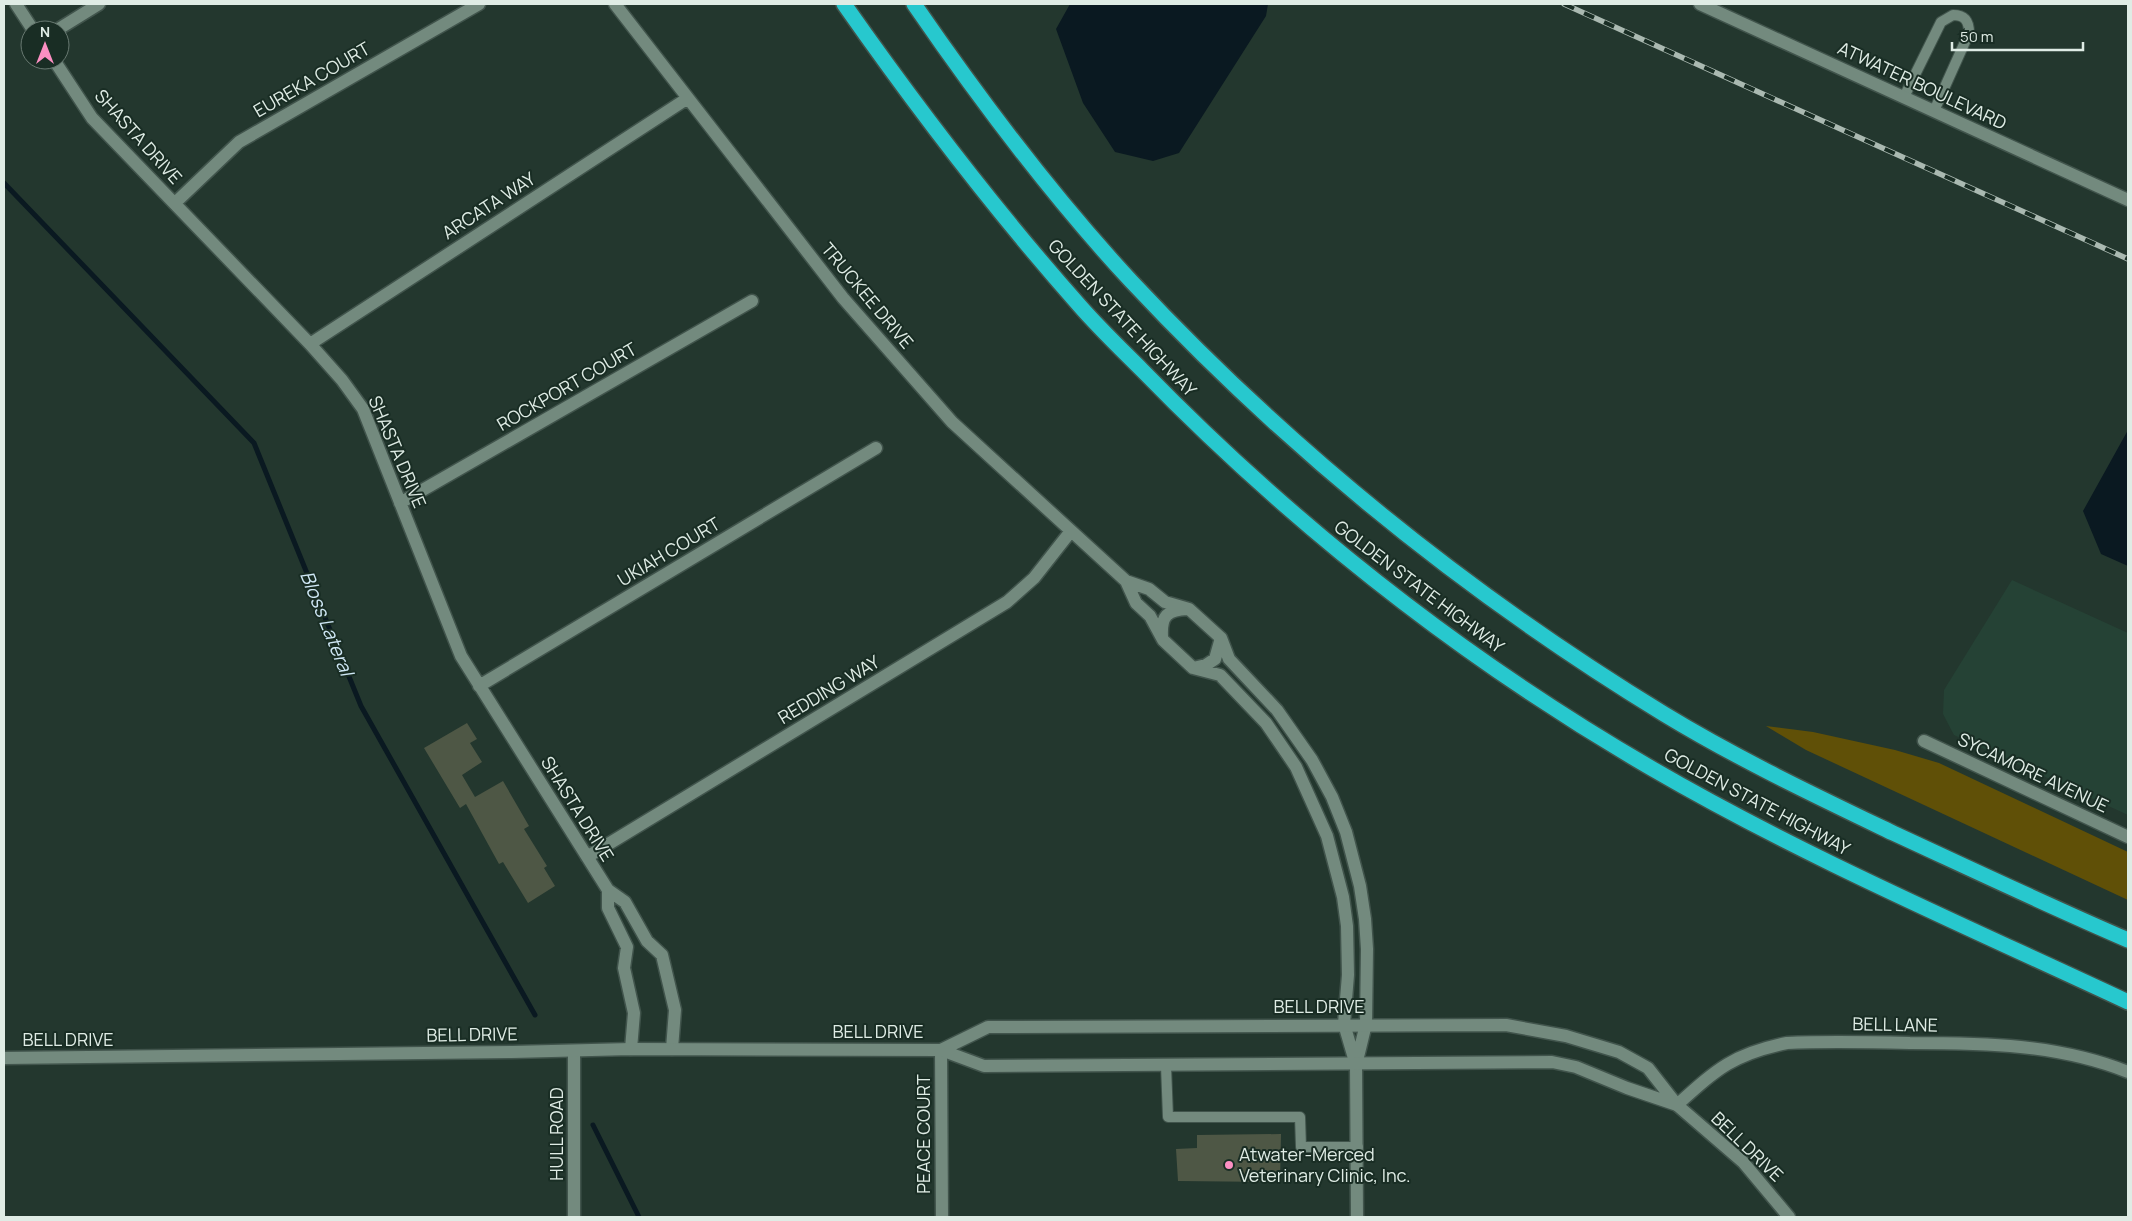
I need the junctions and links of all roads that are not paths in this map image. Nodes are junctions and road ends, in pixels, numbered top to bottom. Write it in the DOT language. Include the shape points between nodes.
graph roads {
  1 [pos="16,4"];
  2 [pos="99,4"];
  3 [pos="479,4"];
  4 [pos="615,4"];
  5 [pos="844,4"];
  6 [pos="914,4"];
  7 [pos="1700,4"];
  8 [pos="27,20"];
  9 [pos="70,22"];
  10 [pos="61,70"];
  11 [pos="1904,97"];
  12 [pos="688,98"];
  13 [pos="1934,111"];
  14 [pos="2128,200"];
  15 [pos="175,203"];
  16 [pos="752,301"];
  17 [pos="310,344"];
  18 [pos="876,448"];
  19 [pos="400,503"];
  20 [pos="1071,531"];
  21 [pos="1126,581"];
  22 [pos="1190,608"];
  23 [pos="1221,638"];
  24 [pos="1163,640"];
  25 [pos="1193,668"];
  26 [pos="479,686"];
  27 [pos="1296,737"];
  28 [pos="1924,741"];
  29 [pos="1282,744"];
  30 [pos="2128,837"];
  31 [pos="587,857"];
  32 [pos="1353,860"];
  33 [pos="1334,863"];
  34 [pos="608,890"];
  35 [pos="2128,940"];
  36 [pos="646,941"];
  37 [pos="627,947"];
  38 [pos="2128,1002"];
  39 [pos="1344,1024"];
  40 [pos="1366,1024"];
  41 [pos="631,1049"];
  42 [pos="672,1049"];
  43 [pos="941,1050"];
  44 [pos="574,1051"];
  45 [pos="4,1058"];
  46 [pos="1356,1065"];
  47 [pos="1166,1066"];
  48 [pos="2128,1072"];
  49 [pos="1677,1105"];
  50 [pos="1358,1147"];
  51 [pos="574,1217"];
  52 [pos="942,1217"];
  53 [pos="1358,1217"];
  54 [pos="1789,1217"];
  1 -- 8 [label="street"];
  2 -- 9 [label="street"];
  3 -- 15 [label="street, EUREKA COURT" via="239,142"];
  4 -- 12 [label="street, TRUCKEE DRIVE"];
  5 -- 38 [label="highway, GOLDEN STATE HIGHWAY" via="964,169 1080,307 1199,429 1279,502 1386,588 1523,688 1651,768 1768,832"];
  6 -- 35 [label="highway, GOLDEN STATE HIGHWAY" via="961,72 1071,212 1129,279 1284,432 1372,508 1488,597 1667,716 1783,780"];
  7 -- 11 [label="street, ATWATER BOULEVARD"];
  10 -- 15 [label="street, SHASTA DRIVE" via="92,118"];
  11 -- 13 [label="street, ATWATER BOULEVARD"];
  11 -- 13 [label="lane" via="1941,22 1953,15 1965,18 1970,33"];
  12 -- 17 [label="street, ARCATA WAY"];
  12 -- 20 [label="street, TRUCKEE DRIVE" via="843,298 952,422"];
  13 -- 14 [label="street, ATWATER BOULEVARD"];
  15 -- 17 [label="street, SHASTA DRIVE"];
  16 -- 19 [label="street, ROCKPORT COURT"];
  17 -- 19 [label="street, SHASTA DRIVE" via="363,408"];
  18 -- 26 [label="street, UKIAH COURT"];
  19 -- 26 [label="street, SHASTA DRIVE" via="461,656"];
  20 -- 21 [label="street, TRUCKEE DRIVE"];
  20 -- 31 [label="street, REDDING WAY" via="1034,578 1007,602"];
  21 -- 22 [label="street, TRUCKEE DRIVE" via="1149,589 1165,602"];
  21 -- 24 [label="street, TRUCKEE DRIVE" via="1136,603 1150,616"];
  22 -- 23 [label="street"];
  22 -- 24 [label="street" via="1166,615 1161,624"];
  23 -- 25 [label="street" via="1215,659"];
  23 -- 27 [label="street" via="1229,659 1277,710"];
  24 -- 25 [label="street, TRUCKEE DRIVE"];
  25 -- 29 [label="street, TRUCKEE DRIVE" via="1220,675"];
  26 -- 31 [label="street, SHASTA DRIVE"];
  27 -- 29 [label="street"];
  27 -- 32 [label="street" via="1332,797"];
  28 -- 30 [label="street, SYCAMORE AVENUE"];
  29 -- 33 [label="street, TRUCKEE DRIVE" via="1318,814"];
  31 -- 34 [label="street, SHASTA DRIVE"];
  32 -- 33 [label="street"];
  32 -- 40 [label="street" via="1365,918"];
  33 -- 39 [label="street, TRUCKEE DRIVE" via="1347,926"];
  34 -- 36 [label="street, SHASTA DRIVE" via="625,902"];
  34 -- 37 [label="street, SHASTA DRIVE" via="608,908"];
  36 -- 37 [label="street" via="634,940"];
  36 -- 42 [label="street, SHASTA DRIVE" via="662,955 674,1010"];
  37 -- 41 [label="street" via="624,968 634,1013"];
  39 -- 40 [label="street, BELL DRIVE"];
  39 -- 43 [label="street, BELL DRIVE" via="988,1027"];
  39 -- 46 [label="street, TRUCKEE DRIVE"];
  40 -- 46 [label="street"];
  40 -- 49 [label="street, BELL DRIVE" via="1506,1025 1566,1036 1619,1052 1648,1068"];
  41 -- 42 [label="street, BELL DRIVE"];
  41 -- 44 [label="street, BELL DRIVE"];
  42 -- 43 [label="street, BELL DRIVE"];
  43 -- 47 [label="street, BELL DRIVE" via="984,1066"];
  43 -- 52 [label="street, PEACE COURT"];
  44 -- 45 [label="street, BELL DRIVE"];
  44 -- 51 [label="street, HULL ROAD"];
  46 -- 47 [label="street, BELL DRIVE"];
  46 -- 49 [label="street, BELL DRIVE" via="1552,1062 1576,1066"];
  46 -- 50 [label="street"];
  47 -- 50 [label="lane" via="1168,1117 1300,1117 1301,1147"];
  48 -- 49 [label="street, BELL LANE" via="2068,1052 1998,1044 1787,1043 1760,1048 1733,1059 1707,1077"];
  49 -- 54 [label="street, BELL DRIVE" via="1743,1162"];
  50 -- 53 [label="street"];
}
